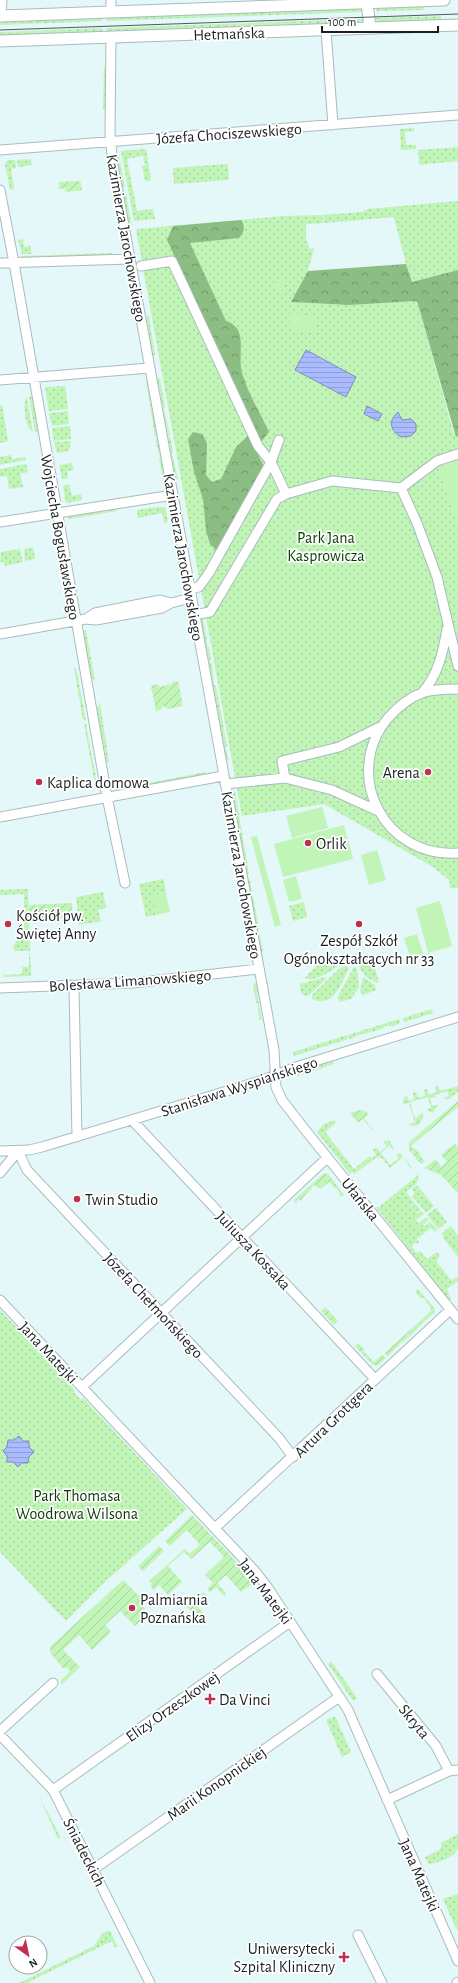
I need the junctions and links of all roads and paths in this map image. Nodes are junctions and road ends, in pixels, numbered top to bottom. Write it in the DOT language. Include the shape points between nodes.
graph roads {
  1 [pos="2,0"];
  2 [pos="111,0"];
  3 [pos="444,0"];
  4 [pos="367,1"];
  5 [pos="260,3"];
  6 [pos="111,12"];
  7 [pos="1,16"];
  8 [pos="458,25"];
  9 [pos="370,28"];
  10 [pos="326,30"];
  11 [pos="111,37"];
  12 [pos="0,41"];
  13 [pos="458,115"];
  14 [pos="333,125"];
  15 [pos="111,142"];
  16 [pos="0,150"];
  17 [pos="0,190"];
  18 [pos="130,259"];
  19 [pos="0,263"];
  20 [pos="14,263"];
  21 [pos="141,266"];
  22 [pos="150,368"];
  23 [pos="34,378"];
  24 [pos="0,380"];
  25 [pos="279,440"];
  26 [pos="458,454"];
  27 [pos="271,462"];
  28 [pos="401,488"];
  29 [pos="286,494"];
  30 [pos="173,495"];
  31 [pos="57,513"];
  32 [pos="0,522"];
  33 [pos="190,594"];
  34 [pos="194,615"];
  35 [pos="81,620"];
  36 [pos="448,622"];
  37 [pos="0,634"];
  38 [pos="458,666"];
  39 [pos="458,689"];
  40 [pos="422,693"];
  41 [pos="380,727"];
  42 [pos="285,778"];
  43 [pos="224,780"];
  44 [pos="107,797"];
  45 [pos="378,811"];
  46 [pos="0,817"];
  47 [pos="458,853"];
  48 [pos="125,883"];
  49 [pos="259,969"];
  50 [pos="74,986"];
  51 [pos="0,988"];
  52 [pos="458,1017"];
  53 [pos="275,1075"];
  54 [pos="132,1120"];
  55 [pos="77,1137"];
  56 [pos="0,1151"];
  57 [pos="18,1151"];
  58 [pos="327,1158"];
  59 [pos="0,1173"];
  60 [pos="242,1237"];
  61 [pos="0,1300"];
  62 [pos="450,1310"];
  63 [pos="162,1314"];
  64 [pos="458,1319"];
  65 [pos="375,1379"];
  66 [pos="82,1387"];
  67 [pos="293,1458"];
  68 [pos="215,1528"];
  69 [pos="290,1622"];
  70 [pos="378,1674"];
  71 [pos="53,1683"];
  72 [pos="339,1696"];
  73 [pos="0,1731"];
  74 [pos="0,1735"];
  75 [pos="453,1770"];
  76 [pos="53,1790"];
  77 [pos="387,1800"];
  78 [pos="94,1869"];
  79 [pos="358,1935"];
  80 [pos="453,1940"];
  81 [pos="458,1961"];
  82 [pos="150,1983"];
  83 [pos="382,1983"];
  1 -- 7 [label="street"];
  2 -- 6 [label="street"];
  3 -- 4 [label="main road, Hetmańska"];
  4 -- 5 [label="main road, Hetmańska"];
  4 -- 9 [label="main road"];
  5 -- 6 [label="main road, Hetmańska"];
  6 -- 7 [label="main road, Hetmańska"];
  8 -- 9 [label="main road, Hetmańska"];
  9 -- 10 [label="main road, Hetmańska"];
  10 -- 11 [label="main road, Hetmańska"];
  10 -- 14 [label="street"];
  11 -- 12 [label="main road, Hetmańska"];
  11 -- 15 [label="street, Kazimierza Jarochowskiego"];
  13 -- 14 [label="street, Józefa Chociszewskiego"];
  14 -- 15 [label="street, Józefa Chociszewskiego"];
  15 -- 16 [label="street, Józefa Chociszewskiego"];
  15 -- 18 [label="street, Kazimierza Jarochowskiego"];
  17 -- 20 [label="street, Wojciecha Bogusławskiego"];
  18 -- 20 [label="street"];
  18 -- 22 [label="street, Kazimierza Jarochowskiego"];
  19 -- 20 [label="street"];
  20 -- 23 [label="street, Wojciecha Bogusławskiego"];
  21 -- 27 [label="street" via="172,261 258,446"];
  22 -- 23 [label="street"];
  22 -- 30 [label="street, Kazimierza Jarochowskiego"];
  23 -- 24 [label="street"];
  23 -- 31 [label="street, Wojciecha Bogusławskiego"];
  25 -- 27 [label="street"];
  26 -- 28 [label="street" via="433,464"];
  27 -- 29 [label="street"];
  27 -- 33 [label="street" via="209,573"];
  28 -- 29 [label="street" via="332,480"];
  28 -- 36 [label="street" via="430,557"];
  29 -- 34 [label="street" via="277,499 210,612"];
  30 -- 31 [label="street"];
  30 -- 33 [label="street, Kazimierza Jarochowskiego"];
  31 -- 32 [label="street"];
  31 -- 35 [label="street, Wojciecha Bogusławskiego"];
  33 -- 34 [label="street, Kazimierza Jarochowskiego"];
  33 -- 35 [label="street" via="171,602 160,600 95,613"];
  34 -- 43 [label="street, Kazimierza Jarochowskiego"];
  35 -- 37 [label="street"];
  35 -- 44 [label="street, Wojciecha Bogusławskiego"];
  36 -- 38 [label="street"];
  36 -- 40 [label="street" via="438,669 432,682"];
  39 -- 40 [label="street"];
  40 -- 41 [label="street" via="395,710"];
  41 -- 42 [label="street" via="339,747 282,761"];
  41 -- 45 [label="street" via="371,749 368,771 370,792"];
  42 -- 43 [label="street"];
  42 -- 45 [label="street" via="332,790"];
  43 -- 44 [label="street"];
  43 -- 49 [label="street, Kazimierza Jarochowskiego"];
  44 -- 46 [label="street"];
  44 -- 48 [label="street, Wojciecha Bogusławskiego"];
  45 -- 47 [label="street" via="392,830 411,844 429,851"];
  49 -- 50 [label="street, Bolesława Limanowskiego" via="133,983"];
  49 -- 53 [label="street, Kazimierza Jarochowskiego" via="274,1050"];
  50 -- 51 [label="street, Bolesława Limanowskiego"];
  50 -- 55 [label="street"];
  52 -- 53 [label="street, Stanisława Wyspiańskiego"];
  53 -- 54 [label="street, Stanisława Wyspiańskiego"];
  53 -- 58 [label="street, Ułańska" via="276,1087 282,1100"];
  54 -- 55 [label="street, Stanisława Wyspiańskiego"];
  54 -- 60 [label="street, Juliusza Kossaka"];
  55 -- 57 [label="street, Stanisława Wyspiańskiego"];
  56 -- 57 [label="street, Stanisława Wyspiańskiego"];
  57 -- 59 [label="street"];
  57 -- 63 [label="street, Józefa Chełmońskiego" via="27,1170"];
  58 -- 60 [label="street"];
  58 -- 62 [label="street, Ułańska"];
  60 -- 63 [label="street"];
  60 -- 65 [label="street, Juliusza Kossaka"];
  61 -- 66 [label="street, Jana Matejki"];
  62 -- 64 [label="street, Ułańska"];
  62 -- 65 [label="street, Artura Grottgera"];
  63 -- 66 [label="street"];
  63 -- 67 [label="street, Józefa Chełmońskiego" via="279,1438"];
  65 -- 67 [label="street, Artura Grottgera"];
  66 -- 68 [label="street, Jana Matejki"];
  67 -- 68 [label="street, Artura Grottgera"];
  68 -- 69 [label="street, Jana Matejki" via="263,1581"];
  69 -- 72 [label="street, Jana Matejki"];
  69 -- 76 [label="street, Elizy Orzeszkowej"];
  70 -- 75 [label="street, Skryta"];
  71 -- 73 [label="street"];
  72 -- 77 [label="street, Jana Matejki" via="348,1710"];
  72 -- 78 [label="street, Marii Konopnickiej"];
  74 -- 76 [label="street, Śniadeckich"];
  75 -- 77 [label="street, Skryta"];
  76 -- 78 [label="street, Śniadeckich"];
  77 -- 80 [label="street, Jana Matejki"];
  78 -- 82 [label="street, Śniadeckich"];
  79 -- 83 [label="street"];
  80 -- 81 [label="street, Jana Matejki"];
}
